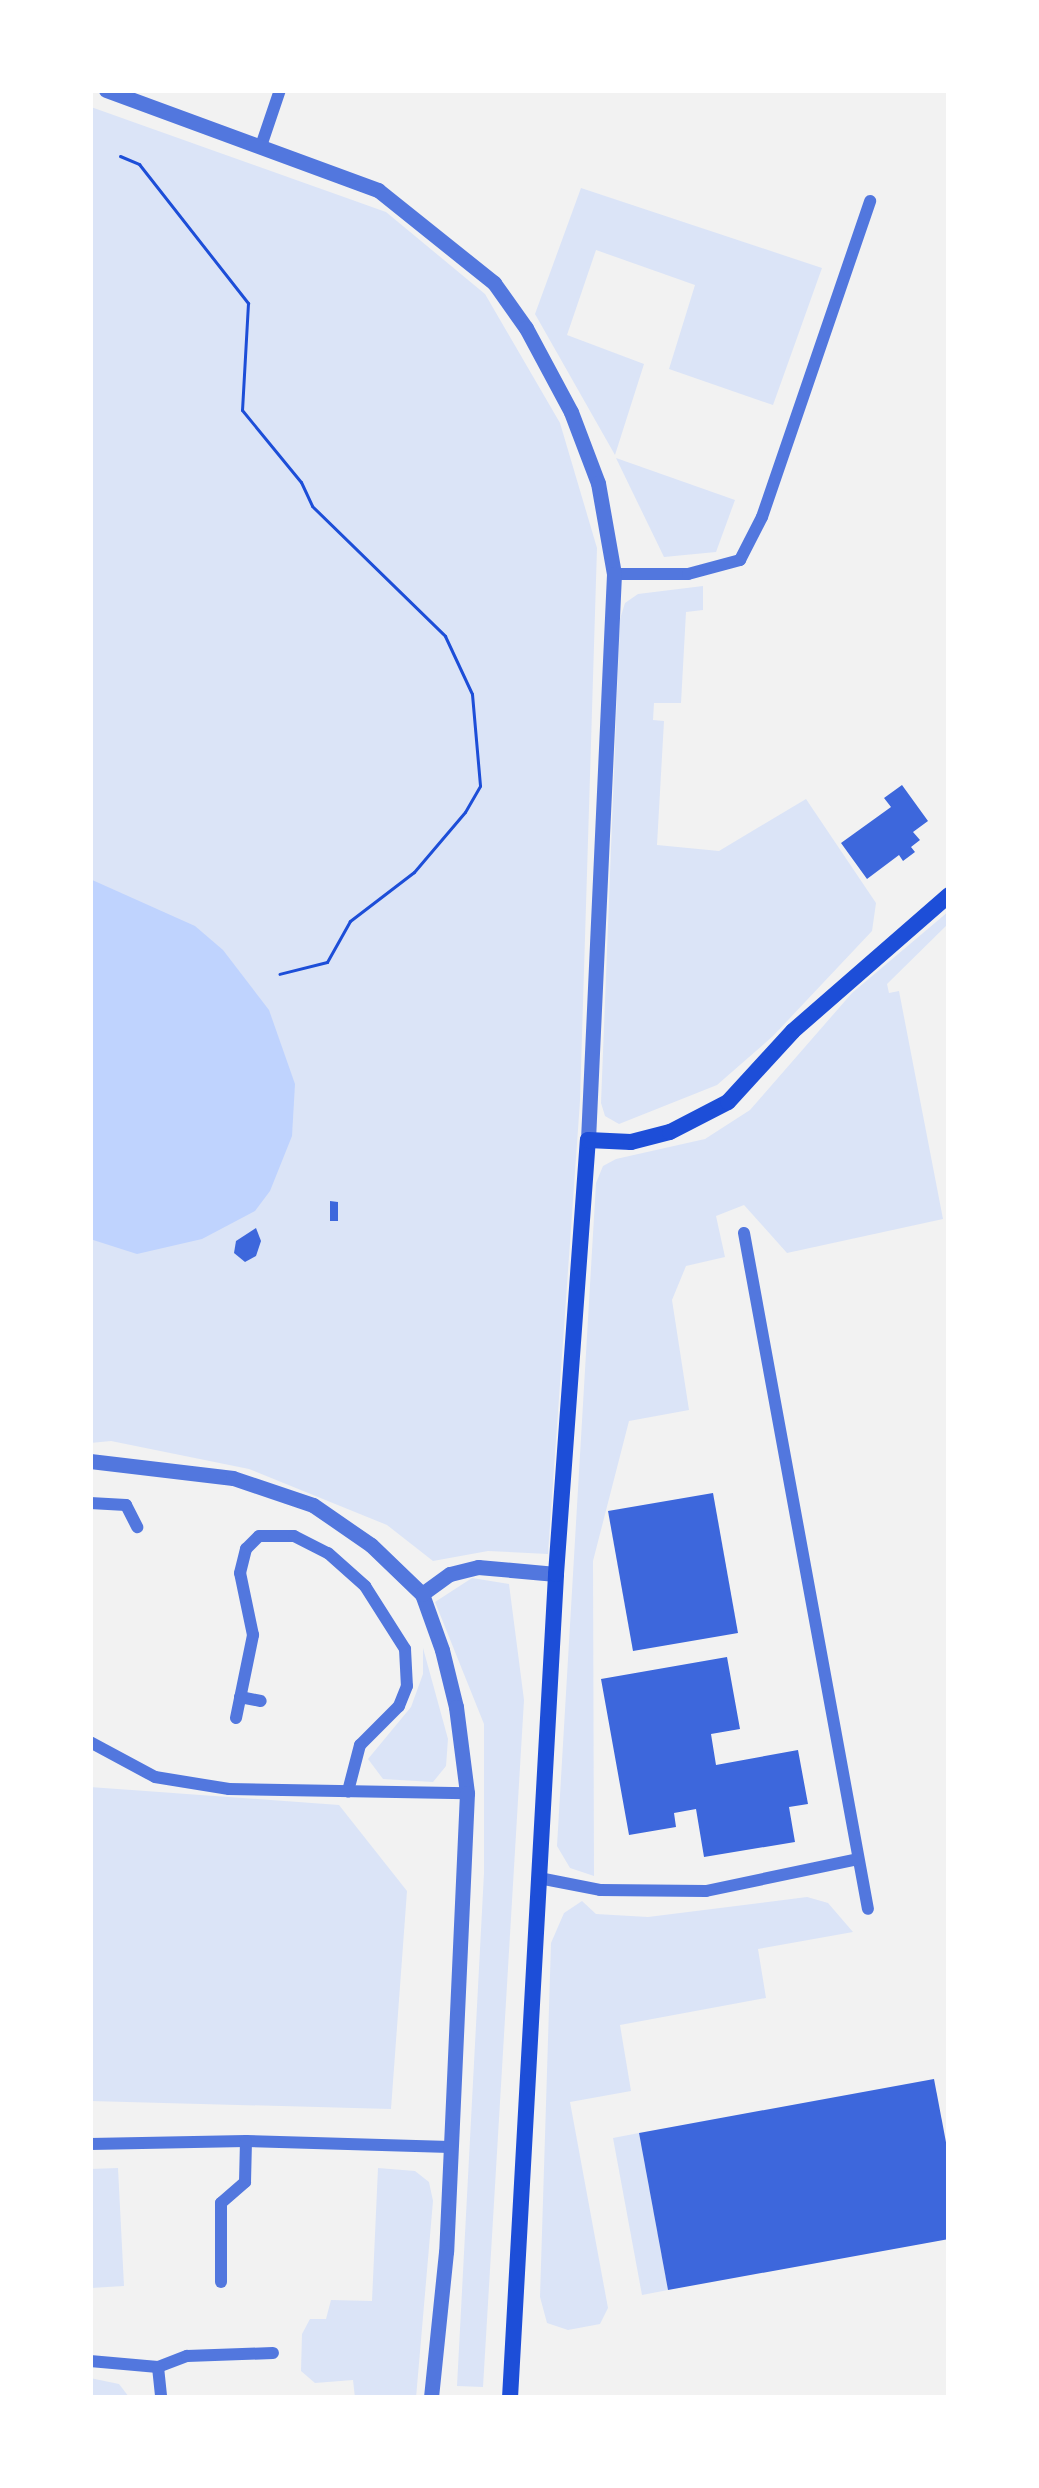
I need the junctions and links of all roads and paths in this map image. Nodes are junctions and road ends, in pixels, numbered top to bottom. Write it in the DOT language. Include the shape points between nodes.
graph roads {
  1 [pos="106,90"];
  2 [pos="280,90"];
  3 [pos="261,146"];
  4 [pos="120,156"];
  5 [pos="870,201"];
  6 [pos="614,574"];
  7 [pos="949,895"];
  8 [pos="279,974"];
  9 [pos="588,1140"];
  10 [pos="744,1233"];
  11 [pos="90,1461"];
  12 [pos="90,1503"];
  13 [pos="137,1527"];
  14 [pos="556,1574"];
  15 [pos="422,1594"];
  16 [pos="240,1696"];
  17 [pos="261,1701"];
  18 [pos="236,1718"];
  19 [pos="90,1742"];
  20 [pos="348,1790"];
  21 [pos="466,1793"];
  22 [pos="859,1859"];
  23 [pos="539,1878"];
  24 [pos="868,1909"];
  25 [pos="246,2141"];
  26 [pos="90,2144"];
  27 [pos="450,2147"];
  28 [pos="221,2282"];
  29 [pos="273,2353"];
  30 [pos="90,2361"];
  31 [pos="158,2367"];
  32 [pos="161,2398"];
  33 [pos="430,2398"];
  34 [pos="510,2398"];
  1 -- 3 [label="street"];
  2 -- 3 [label="street"];
  3 -- 6 [label="street" via="378,190 494,283 586,444"];
  4 -- 8 [label="path" via="139,164 248,303 242,410 312,506 445,636 472,694 480,786 465,812 414,872 350,920 327,962"];
  5 -- 6 [label="street" via="763,517 740,560 688,574"];
  6 -- 9 [label="street"];
  7 -- 9 [label="main road" via="794,1031 728,1102 670,1132 631,1142"];
  9 -- 14 [label="main road"];
  10 -- 22 [label="street"];
  11 -- 15 [label="street" via="233,1478 300,1500 357,1535"];
  12 -- 13 [label="street" via="126,1505"];
  14 -- 15 [label="street" via="478,1567"];
  14 -- 23 [label="main road"];
  15 -- 21 [label="street" via="456,1707"];
  16 -- 17 [label="street"];
  16 -- 18 [label="street"];
  16 -- 20 [label="street" via="253,1635 240,1573 246,1549 259,1536 294,1535 364,1586 405,1649 399,1706 360,1745"];
  19 -- 20 [label="street" via="155,1778 230,1789"];
  20 -- 21 [label="street"];
  21 -- 27 [label="street"];
  22 -- 23 [label="street" via="706,1891 600,1890"];
  22 -- 24 [label="street"];
  23 -- 34 [label="main road"];
  25 -- 26 [label="street"];
  25 -- 27 [label="street"];
  25 -- 28 [label="street" via="245,2182 221,2204"];
  27 -- 33 [label="street"];
  29 -- 31 [label="street" via="187,2356"];
  30 -- 31 [label="street"];
  31 -- 32 [label="street"];
}
